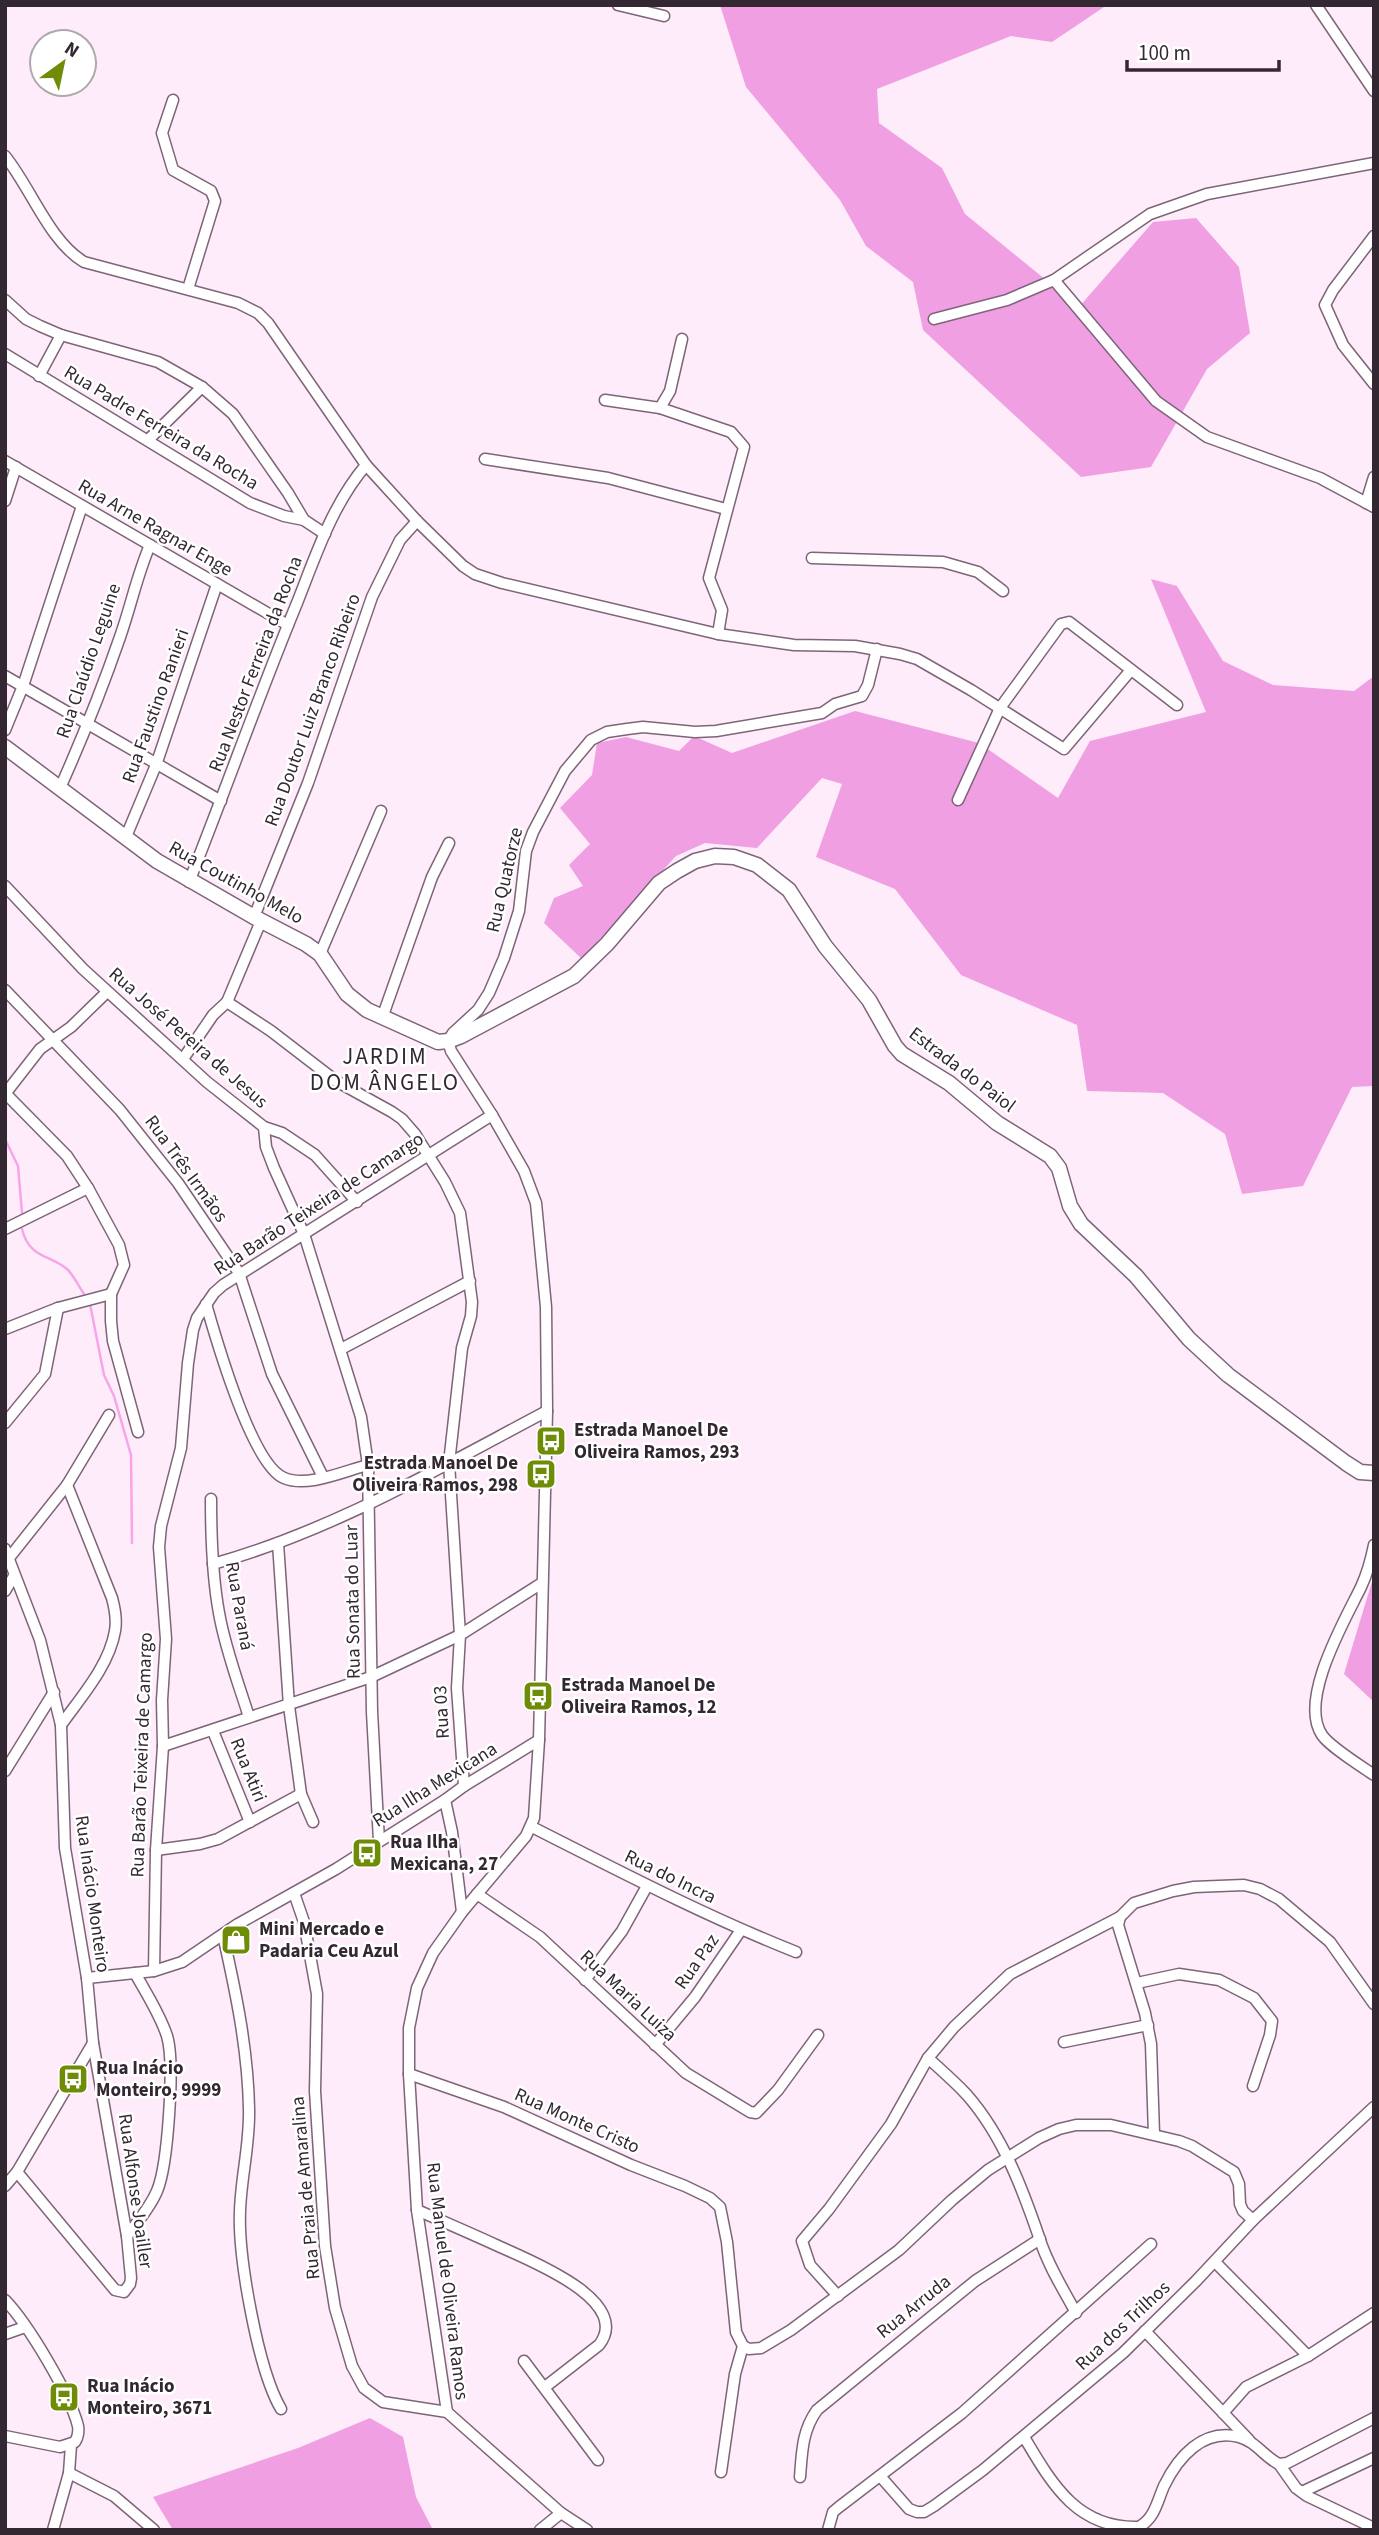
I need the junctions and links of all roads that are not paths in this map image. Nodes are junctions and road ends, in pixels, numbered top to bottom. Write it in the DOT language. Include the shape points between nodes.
graph roads {
  1 [pos="618,5"];
  2 [pos="1316,5"];
  3 [pos="664,16"];
  4 [pos="1374,91"];
  5 [pos="173,100"];
  6 [pos="5,156"];
  7 [pos="1374,163"];
  8 [pos="1374,236"];
  9 [pos="1054,280"];
  10 [pos="188,289"];
  11 [pos="5,300"];
  12 [pos="934,319"];
  13 [pos="61,335"];
  14 [pos="682,339"];
  15 [pos="5,354"];
  16 [pos="39,376"];
  17 [pos="1374,384"];
  18 [pos="202,387"];
  19 [pos="605,400"];
  20 [pos="660,408"];
  21 [pos="148,440"];
  22 [pos="485,459"];
  23 [pos="5,461"];
  24 [pos="366,465"];
  25 [pos="16,467"];
  26 [pos="1374,477"];
  27 [pos="5,501"];
  28 [pos="1370,505"];
  29 [pos="82,506"];
  30 [pos="726,509"];
  31 [pos="304,520"];
  32 [pos="417,522"];
  33 [pos="325,534"];
  34 [pos="150,545"];
  35 [pos="812,558"];
  36 [pos="217,584"];
  37 [pos="1003,591"];
  38 [pos="288,625"];
  39 [pos="718,634"];
  40 [pos="877,649"];
  41 [pos="1131,670"];
  42 [pos="5,676"];
  43 [pos="23,686"];
  44 [pos="1177,705"];
  45 [pos="1000,708"];
  46 [pos="89,724"];
  47 [pos="5,730"];
  48 [pos="5,747"];
  49 [pos="156,765"];
  50 [pos="60,788"];
  51 [pos="958,800"];
  52 [pos="222,802"];
  53 [pos="381,811"];
  54 [pos="125,839"];
  55 [pos="449,843"];
  56 [pos="189,882"];
  57 [pos="5,886"];
  58 [pos="257,919"];
  59 [pos="320,954"];
  60 [pos="5,990"];
  61 [pos="107,992"];
  62 [pos="227,1002"];
  63 [pos="382,1018"];
  64 [pos="54,1041"];
  65 [pos="448,1041"];
  66 [pos="183,1059"];
  67 [pos="5,1094"];
  68 [pos="492,1115"];
  69 [pos="264,1127"];
  70 [pos="429,1155"];
  71 [pos="88,1188"];
  72 [pos="357,1202"];
  73 [pos="5,1228"];
  74 [pos="304,1234"];
  75 [pos="239,1273"];
  76 [pos="470,1281"];
  77 [pos="111,1294"];
  78 [pos="206,1304"];
  79 [pos="58,1308"];
  80 [pos="5,1329"];
  81 [pos="341,1349"];
  82 [pos="547,1411"];
  83 [pos="109,1415"];
  84 [pos="5,1423"];
  85 [pos="138,1432"];
  86 [pos="449,1463"];
  87 [pos="368,1465"];
  88 [pos="1374,1473"];
  89 [pos="323,1477"];
  90 [pos="67,1485"];
  91 [pos="211,1499"];
  92 [pos="369,1504"];
  93 [pos="278,1543"];
  94 [pos="1374,1545"];
  95 [pos="7,1554"];
  96 [pos="213,1564"];
  97 [pos="14,1576"];
  98 [pos="542,1583"];
  99 [pos="5,1591"];
  100 [pos="460,1635"];
  101 [pos="371,1677"];
  102 [pos="54,1692"];
  103 [pos="289,1706"];
  104 [pos="249,1717"];
  105 [pos="61,1725"];
  106 [pos="213,1731"];
  107 [pos="539,1740"];
  108 [pos="163,1746"];
  109 [pos="5,1771"];
  110 [pos="1374,1775"];
  111 [pos="464,1786"];
  112 [pos="301,1794"];
  113 [pos="445,1800"];
  114 [pos="250,1822"];
  115 [pos="313,1822"];
  116 [pos="531,1827"];
  117 [pos="379,1841"];
  118 [pos="156,1850"];
  119 [pos="647,1886"];
  120 [pos="294,1893"];
  121 [pos="477,1894"];
  122 [pos="462,1912"];
  123 [pos="1120,1917"];
  124 [pos="741,1930"];
  125 [pos="223,1935"];
  126 [pos="796,1952"];
  127 [pos="154,1971"];
  128 [pos="135,1973"];
  129 [pos="87,1978"];
  130 [pos="585,1980"];
  131 [pos="1137,1983"];
  132 [pos="1374,2004"];
  133 [pos="1147,2025"];
  134 [pos="818,2035"];
  135 [pos="1064,2042"];
  136 [pos="93,2043"];
  137 [pos="655,2045"];
  138 [pos="928,2058"];
  139 [pos="409,2074"];
  140 [pos="1253,2086"];
  141 [pos="1374,2107"];
  142 [pos="1154,2134"];
  143 [pos="1007,2158"];
  144 [pos="17,2172"];
  145 [pos="5,2186"];
  146 [pos="417,2210"];
  147 [pos="1253,2220"];
  148 [pos="127,2236"];
  149 [pos="1040,2239"];
  150 [pos="1151,2244"];
  151 [pos="1215,2262"];
  152 [pos="838,2296"];
  153 [pos="5,2300"];
  154 [pos="1076,2313"];
  155 [pos="1374,2313"];
  156 [pos="24,2328"];
  157 [pos="1145,2331"];
  158 [pos="5,2334"];
  159 [pos="743,2346"];
  160 [pos="1308,2356"];
  161 [pos="524,2361"];
  162 [pos="545,2387"];
  163 [pos="281,2409"];
  164 [pos="447,2412"];
  165 [pos="1223,2413"];
  166 [pos="1374,2418"];
  167 [pos="5,2436"];
  168 [pos="1024,2437"];
  169 [pos="1251,2442"];
  170 [pos="71,2445"];
  171 [pos="1374,2458"];
  172 [pos="598,2460"];
  173 [pos="1279,2464"];
  174 [pos="721,2472"];
  175 [pos="69,2473"];
  176 [pos="800,2476"];
  177 [pos="880,2476"];
  178 [pos="1302,2492"];
  179 [pos="561,2512"];
  180 [pos="1374,2528"];
  181 [pos="53,2530"];
  182 [pos="154,2530"];
  183 [pos="540,2530"];
  184 [pos="587,2530"];
  185 [pos="828,2530"];
  1 -- 3 [label="street"];
  2 -- 4 [label="street"];
  5 -- 10 [label="street" via="162,133 173,170 211,191 215,201"];
  6 -- 10 [label="street" via="76,257"];
  7 -- 9 [label="street" via="1208,194 1150,214"];
  8 -- 17 [label="street" via="1326,301 1343,345"];
  9 -- 12 [label="street" via="1007,300"];
  9 -- 28 [label="street" via="1156,401 1207,438 1320,478"];
  10 -- 24 [label="street" via="258,313"];
  11 -- 13 [label="street, Rua Padre Ferreira da Rocha" via="26,319"];
  13 -- 16 [label="street"];
  13 -- 18 [label="street, Rua Padre Ferreira da Rocha" via="158,362"];
  14 -- 20 [label="street" via="670,391"];
  15 -- 16 [label="street, Rua Padre Ferreira da Rocha"];
  16 -- 21 [label="street, Rua Padre Ferreira da Rocha"];
  18 -- 21 [label="street"];
  18 -- 31 [label="street, Rua Padre Ferreira da Rocha" via="233,414"];
  19 -- 20 [label="street"];
  20 -- 30 [label="street" via="731,432 744,447"];
  21 -- 31 [label="street, Rua Padre Ferreira da Rocha" via="250,503"];
  22 -- 30 [label="street" via="608,478"];
  23 -- 25 [label="street, Rua Arne Ragnar Enge"];
  24 -- 32 [label="street"];
  24 -- 33 [label="street, Rua Nestor Ferreira da Rocha" via="349,486"];
  25 -- 27 [label="street"];
  25 -- 29 [label="street, Rua Arne Ragnar Enge"];
  26 -- 28 [label="street"];
  29 -- 34 [label="street, Rua Arne Ragnar Enge"];
  29 -- 43 [label="street"];
  30 -- 39 [label="street" via="709,578 722,610"];
  31 -- 33 [label="street, Rua Padre Ferreira da Rocha"];
  32 -- 39 [label="street" via="463,566 488,579"];
  32 -- 58 [label="street, Rua Doutor Luiz Branco Ribeiro" via="400,540 372,597"];
  33 -- 38 [label="street, Rua Nestor Ferreira da Rocha"];
  34 -- 36 [label="street, Rua Arne Ragnar Enge"];
  34 -- 46 [label="street, Rua Claúdio Leguine"];
  35 -- 37 [label="street" via="943,562 978,572"];
  36 -- 38 [label="street, Rua Arne Ragnar Enge"];
  36 -- 49 [label="street, Rua Faustino Ranieri"];
  38 -- 52 [label="street, Rua Nestor Ferreira da Rocha"];
  39 -- 40 [label="street" via="794,645"];
  40 -- 45 [label="street" via="917,659"];
  40 -- 65 [label="street, Rua Quatorze" via="862,696 822,713 695,732 643,727 607,732 591,740 551,795 533,832 526,851 519,911 489,993"];
  41 -- 44 [label="street"];
  41 -- 45 [label="street" via="1064,749"];
  41 -- 45 [label="street" via="1069,622 1060,624"];
  42 -- 43 [label="street"];
  43 -- 46 [label="street"];
  43 -- 47 [label="street"];
  45 -- 51 [label="street"];
  46 -- 49 [label="street"];
  46 -- 50 [label="street, Rua Claúdio Leguine"];
  48 -- 50 [label="street, Rua Coutinho Melo"];
  49 -- 52 [label="street"];
  49 -- 54 [label="street, Rua Faustino Ranieri"];
  50 -- 54 [label="street, Rua Coutinho Melo"];
  52 -- 56 [label="street, Rua Nestor Ferreira da Rocha"];
  53 -- 59 [label="street"];
  54 -- 56 [label="street, Rua Coutinho Melo"];
  55 -- 63 [label="street" via="432,877"];
  56 -- 58 [label="street, Rua Coutinho Melo"];
  57 -- 61 [label="street, Rua José Pereira de Jesus"];
  58 -- 59 [label="street, Rua Coutinho Melo"];
  58 -- 62 [label="street, Rua Doutor Luiz Branco Ribeiro"];
  59 -- 63 [label="street, Rua Coutinho Melo" via="347,993"];
  60 -- 64 [label="street, Rua Três Irmãos"];
  61 -- 64 [label="street"];
  61 -- 66 [label="street, Rua José Pereira de Jesus"];
  62 -- 66 [label="street, Rua Doutor Luiz Branco Ribeiro"];
  62 -- 70 [label="street, Rua 03" via="337,1081 402,1119"];
  63 -- 65 [label="street, Rua Coutinho Melo" via="431,1039"];
  64 -- 67 [label="street" via="40,1049"];
  64 -- 75 [label="street, Rua Três Irmãos" via="120,1110 178,1183"];
  65 -- 68 [label="street, Rua Manuel de Oliveira Ramos"];
  65 -- 88 [label="street, Estrada do Paiol" via="574,975 659,883 677,871 715,856 757,865 789,890 902,1054 1050,1156 1081,1224 1136,1276 1189,1339 1228,1375 1346,1463 1360,1472"];
  66 -- 69 [label="street, Rua José Pereira de Jesus"];
  67 -- 71 [label="street" via="67,1156"];
  68 -- 70 [label="street, Rua Barão Teixeira de Camargo"];
  68 -- 82 [label="street, Rua Manuel de Oliveira Ramos" via="524,1171 536,1203 545,1294"];
  69 -- 72 [label="street, Rua José Pereira de Jesus" via="315,1155"];
  69 -- 74 [label="street, Rua Sonata do Luar" via="266,1147"];
  70 -- 72 [label="street, Rua Barão Teixeira de Camargo"];
  70 -- 76 [label="street, Rua 03" via="460,1213"];
  71 -- 73 [label="street"];
  71 -- 77 [label="street" via="123,1257"];
  72 -- 74 [label="street, Rua Barão Teixeira de Camargo"];
  74 -- 75 [label="street, Rua Barão Teixeira de Camargo"];
  74 -- 81 [label="street, Rua Sonata do Luar"];
  75 -- 78 [label="street, Rua Barão Teixeira de Camargo"];
  75 -- 89 [label="street, Rua Três Irmãos" via="272,1374"];
  76 -- 81 [label="street"];
  76 -- 86 [label="street, Rua 03" via="471,1316 462,1348"];
  77 -- 79 [label="street"];
  77 -- 85 [label="street" via="113,1341"];
  78 -- 89 [label="street" via="233,1388 267,1462 283,1478"];
  78 -- 108 [label="street, Rua Barão Teixeira de Camargo" via="193,1330 181,1448 161,1526 166,1639"];
  79 -- 80 [label="street"];
  79 -- 84 [label="street" via="46,1374"];
  81 -- 87 [label="street, Rua Sonata do Luar" via="361,1417"];
  82 -- 86 [label="street"];
  82 -- 98 [label="street, Rua Manuel de Oliveira Ramos"];
  83 -- 90 [label="street"];
  86 -- 92 [label="street"];
  86 -- 100 [label="street, Rua 03"];
  87 -- 89 [label="street"];
  87 -- 92 [label="street, Rua Sonata do Luar"];
  90 -- 95 [label="street"];
  90 -- 105 [label="street" via="112,1598 116,1630 90,1685"];
  91 -- 96 [label="street, Rua Paraná"];
  92 -- 93 [label="street"];
  92 -- 101 [label="street, Rua Sonata do Luar"];
  93 -- 96 [label="street"];
  93 -- 103 [label="street"];
  94 -- 110 [label="street" via="1367,1573 1323,1673 1316,1709 1323,1737"];
  95 -- 97 [label="street, Rua Inácio Monteiro"];
  96 -- 104 [label="street, Rua Paraná" via="222,1629"];
  97 -- 99 [label="street"];
  97 -- 102 [label="street, Rua Inácio Monteiro" via="40,1640"];
  98 -- 100 [label="street"];
  98 -- 107 [label="street, Rua Manuel de Oliveira Ramos"];
  100 -- 101 [label="street"];
  100 -- 111 [label="street, Rua 03" via="457,1688"];
  101 -- 103 [label="street"];
  101 -- 117 [label="street, Rua Sonata do Luar"];
  102 -- 105 [label="street, Rua Inácio Monteiro"];
  102 -- 109 [label="street"];
  103 -- 104 [label="street"];
  103 -- 112 [label="street"];
  104 -- 106 [label="street"];
  105 -- 129 [label="street, Rua Inácio Monteiro" via="65,1848"];
  106 -- 108 [label="street"];
  106 -- 114 [label="street, Rua Atiri"];
  107 -- 111 [label="street, Rua Ilha Mexicana"];
  107 -- 116 [label="street, Rua Manuel de Oliveira Ramos"];
  108 -- 118 [label="street, Rua Barão Teixeira de Camargo"];
  111 -- 113 [label="street, Rua Ilha Mexicana"];
  112 -- 114 [label="street"];
  112 -- 115 [label="street"];
  113 -- 117 [label="street, Rua Ilha Mexicana"];
  113 -- 122 [label="street"];
  114 -- 118 [label="street" via="210,1842"];
  116 -- 119 [label="street, Rua do Incra"];
  116 -- 121 [label="street, Rua Manuel de Oliveira Ramos"];
  117 -- 120 [label="street, Rua Ilha Mexicana"];
  118 -- 127 [label="street, Rua Barão Teixeira de Camargo"];
  119 -- 124 [label="street, Rua do Incra"];
  119 -- 130 [label="street" via="622,1931"];
  120 -- 125 [label="street, Rua Ilha Mexicana"];
  120 -- 164 [label="street, Rua Praia de Amaralina" via="317,1994 317,2144 325,2246 342,2337 352,2366 371,2395 383,2402"];
  121 -- 122 [label="street, Rua Manuel de Oliveira Ramos"];
  121 -- 130 [label="street, Rua Maria Luiza" via="540,1937"];
  122 -- 139 [label="street, Rua Manuel de Oliveira Ramos" via="433,1953 417,1989"];
  123 -- 131 [label="street" via="1118,1924"];
  123 -- 132 [label="street" via="1133,1903 1173,1891 1244,1885 1260,1889 1330,1942"];
  123 -- 138 [label="street" via="1010,1974"];
  124 -- 126 [label="street, Rua do Incra"];
  124 -- 137 [label="street, Rua Paz"];
  125 -- 127 [label="street, Rua Ilha Mexicana" via="182,1962"];
  125 -- 163 [label="street" via="242,2022 249,2111 239,2213 242,2246 262,2360"];
  127 -- 128 [label="street, Rua Ilha Mexicana"];
  128 -- 129 [label="street, Rua Ilha Mexicana"];
  128 -- 148 [label="street" via="169,2042 168,2116 159,2185"];
  129 -- 136 [label="street, Rua Inácio Monteiro"];
  130 -- 137 [label="street, Rua Maria Luiza"];
  131 -- 133 [label="street"];
  131 -- 140 [label="street" via="1179,1974 1219,1980 1254,1998 1272,2021"];
  133 -- 135 [label="street"];
  133 -- 142 [label="street" via="1152,2044"];
  134 -- 137 [label="street, Rua Maria Luiza" via="756,2113 698,2081"];
  136 -- 144 [label="street"];
  136 -- 148 [label="street, Rua Alfonse Joailler"];
  138 -- 143 [label="street" via="968,2096"];
  138 -- 152 [label="street" via="891,2123 802,2241 810,2265"];
  139 -- 146 [label="street, Rua Manuel de Oliveira Ramos"];
  139 -- 159 [label="street, Rua Monte Cristo" via="504,2107 715,2202 723,2212 736,2332"];
  141 -- 147 [label="street, Rua dos Trilhos"];
  142 -- 143 [label="street" via="1076,2124 1039,2138"];
  142 -- 147 [label="street" via="1192,2146 1230,2168 1239,2184 1243,2211"];
  143 -- 149 [label="street"];
  143 -- 152 [label="street"];
  144 -- 145 [label="street"];
  144 -- 148 [label="street, Rua Alfonse Joailler" via="115,2290 124,2292 130,2284"];
  146 -- 162 [label="street" via="562,2276 588,2296 606,2323 605,2337"];
  146 -- 164 [label="street, Rua Manuel de Oliveira Ramos"];
  147 -- 151 [label="street, Rua dos Trilhos"];
  149 -- 154 [label="street"];
  149 -- 176 [label="street, Rua Arruda" via="975,2281 817,2410 803,2437"];
  150 -- 154 [label="street"];
  151 -- 157 [label="street, Rua dos Trilhos"];
  151 -- 160 [label="street"];
  152 -- 159 [label="street" via="768,2345 754,2350"];
  153 -- 156 [label="street"];
  154 -- 177 [label="street" via="962,2413"];
  155 -- 160 [label="street"];
  156 -- 158 [label="street"];
  156 -- 170 [label="street" via="44,2355 78,2426"];
  157 -- 165 [label="street"];
  157 -- 168 [label="street, Rua dos Trilhos"];
  159 -- 174 [label="street"];
  160 -- 165 [label="street" via="1246,2387"];
  161 -- 162 [label="street"];
  162 -- 172 [label="street"];
  164 -- 179 [label="street"];
  165 -- 169 [label="street"];
  166 -- 173 [label="street"];
  167 -- 170 [label="street"];
  168 -- 169 [label="street" via="1046,2474 1075,2508 1129,2528 1147,2523 1174,2467 1201,2441 1225,2435"];
  168 -- 177 [label="street, Rua dos Trilhos" via="924,2512 909,2509"];
  169 -- 173 [label="street"];
  170 -- 175 [label="street"];
  171 -- 178 [label="street"];
  173 -- 178 [label="street"];
  175 -- 181 [label="street"];
  175 -- 182 [label="street" via="114,2496"];
  177 -- 185 [label="street" via="833,2512"];
  178 -- 180 [label="street"];
  179 -- 183 [label="street"];
  179 -- 184 [label="street"];
}
